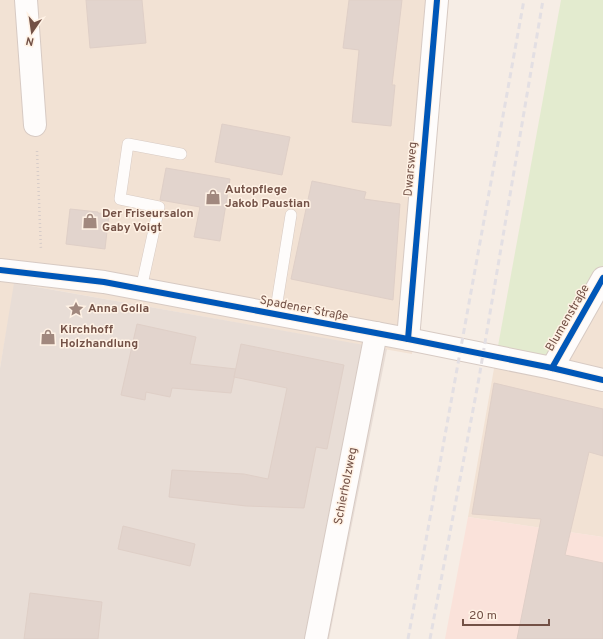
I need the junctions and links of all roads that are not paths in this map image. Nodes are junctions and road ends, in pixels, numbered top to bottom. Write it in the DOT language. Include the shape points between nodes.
graph roads {
  1 [pos="26,0"];
  2 [pos="437,0"];
  3 [pos="36,125"];
  4 [pos="181,154"];
  5 [pos="291,215"];
  6 [pos="1,274"];
  7 [pos="603,278"];
  8 [pos="141,290"];
  9 [pos="275,314"];
  10 [pos="376,334"];
  11 [pos="408,339"];
  12 [pos="552,368"];
  13 [pos="603,380"];
  14 [pos="316,639"];
  1 -- 3 [label="street"];
  2 -- 11 [label="street, Dwarsweg"];
  4 -- 8 [label="lane" via="128,144 120,199 159,207"];
  5 -- 9 [label="lane"];
  6 -- 8 [label="street, Spadener Straße" via="42,274"];
  7 -- 12 [label="street, Blumenstraße"];
  8 -- 9 [label="street, Spadener Straße"];
  9 -- 10 [label="street, Spadener Straße"];
  10 -- 11 [label="street, Spadener Straße"];
  10 -- 14 [label="street, Schierholzweg"];
  11 -- 12 [label="street, Spadener Straße"];
  12 -- 13 [label="street, Spadener Straße"];
}
